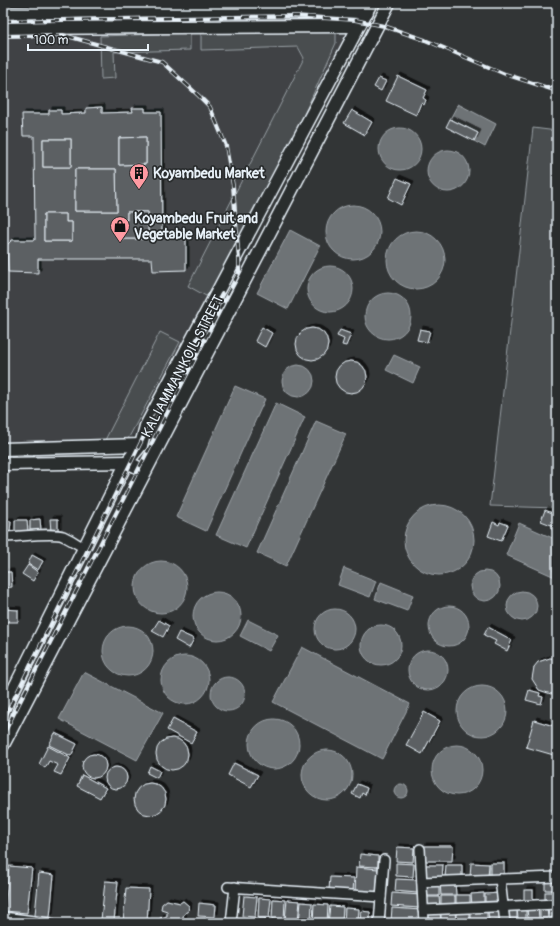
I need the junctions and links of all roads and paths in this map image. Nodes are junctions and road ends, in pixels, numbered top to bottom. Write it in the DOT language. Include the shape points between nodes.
graph roads {
  1 [pos="389,3"];
  2 [pos="369,8"];
  3 [pos="3,13"];
  4 [pos="357,26"];
  5 [pos="3,28"];
  6 [pos="141,445"];
  7 [pos="3,449"];
  8 [pos="150,459"];
  9 [pos="127,462"];
  10 [pos="3,464"];
  11 [pos="145,471"];
  12 [pos="3,537"];
  13 [pos="83,547"];
  14 [pos="6,700"];
  15 [pos="3,717"];
  16 [pos="3,745"];
  17 [pos="420,850"];
  18 [pos="384,860"];
  19 [pos="557,877"];
  20 [pos="500,879"];
  21 [pos="422,882"];
  22 [pos="381,897"];
  23 [pos="557,904"];
  24 [pos="504,906"];
  25 [pos="423,910"];
  26 [pos="3,917"];
  27 [pos="50,923"];
  28 [pos="231,923"];
  29 [pos="379,923"];
  30 [pos="424,923"];
  31 [pos="505,923"];
  1 -- 8 [label="main road, KALIAMMAN KOIL STREET"];
  2 -- 3 [label="main road"];
  2 -- 4 [label="main road, KALIAMMAN KOIL STREET"];
  4 -- 5 [label="main road"];
  4 -- 6 [label="main road, KALIAMMAN KOIL STREET" via="146,426"];
  6 -- 7 [label="main road"];
  6 -- 8 [label="main road"];
  6 -- 9 [label="main road, KALIAMMAN KOIL STREET"];
  8 -- 11 [label="main road, KALIAMMAN KOIL STREET"];
  9 -- 10 [label="main road"];
  9 -- 11 [label="main road"];
  9 -- 13 [label="main road, KALIAMMAN KOIL STREET"];
  11 -- 16 [label="main road, KALIAMMAN KOIL STREET"];
  12 -- 13 [label="street" via="46,534 62,536"];
  13 -- 14 [label="main road, KALIAMMAN KOIL STREET"];
  14 -- 15 [label="main road, KALIAMMAN KOIL STREET"];
  17 -- 21 [label="street"];
  18 -- 22 [label="street"];
  19 -- 20 [label="street"];
  20 -- 21 [label="street"];
  20 -- 24 [label="street"];
  21 -- 25 [label="street"];
  22 -- 28 [label="street" via="232,887"];
  22 -- 29 [label="street"];
  23 -- 24 [label="street"];
  24 -- 25 [label="street"];
  24 -- 31 [label="street"];
  25 -- 30 [label="street"];
  26 -- 27 [label="street"];
}
